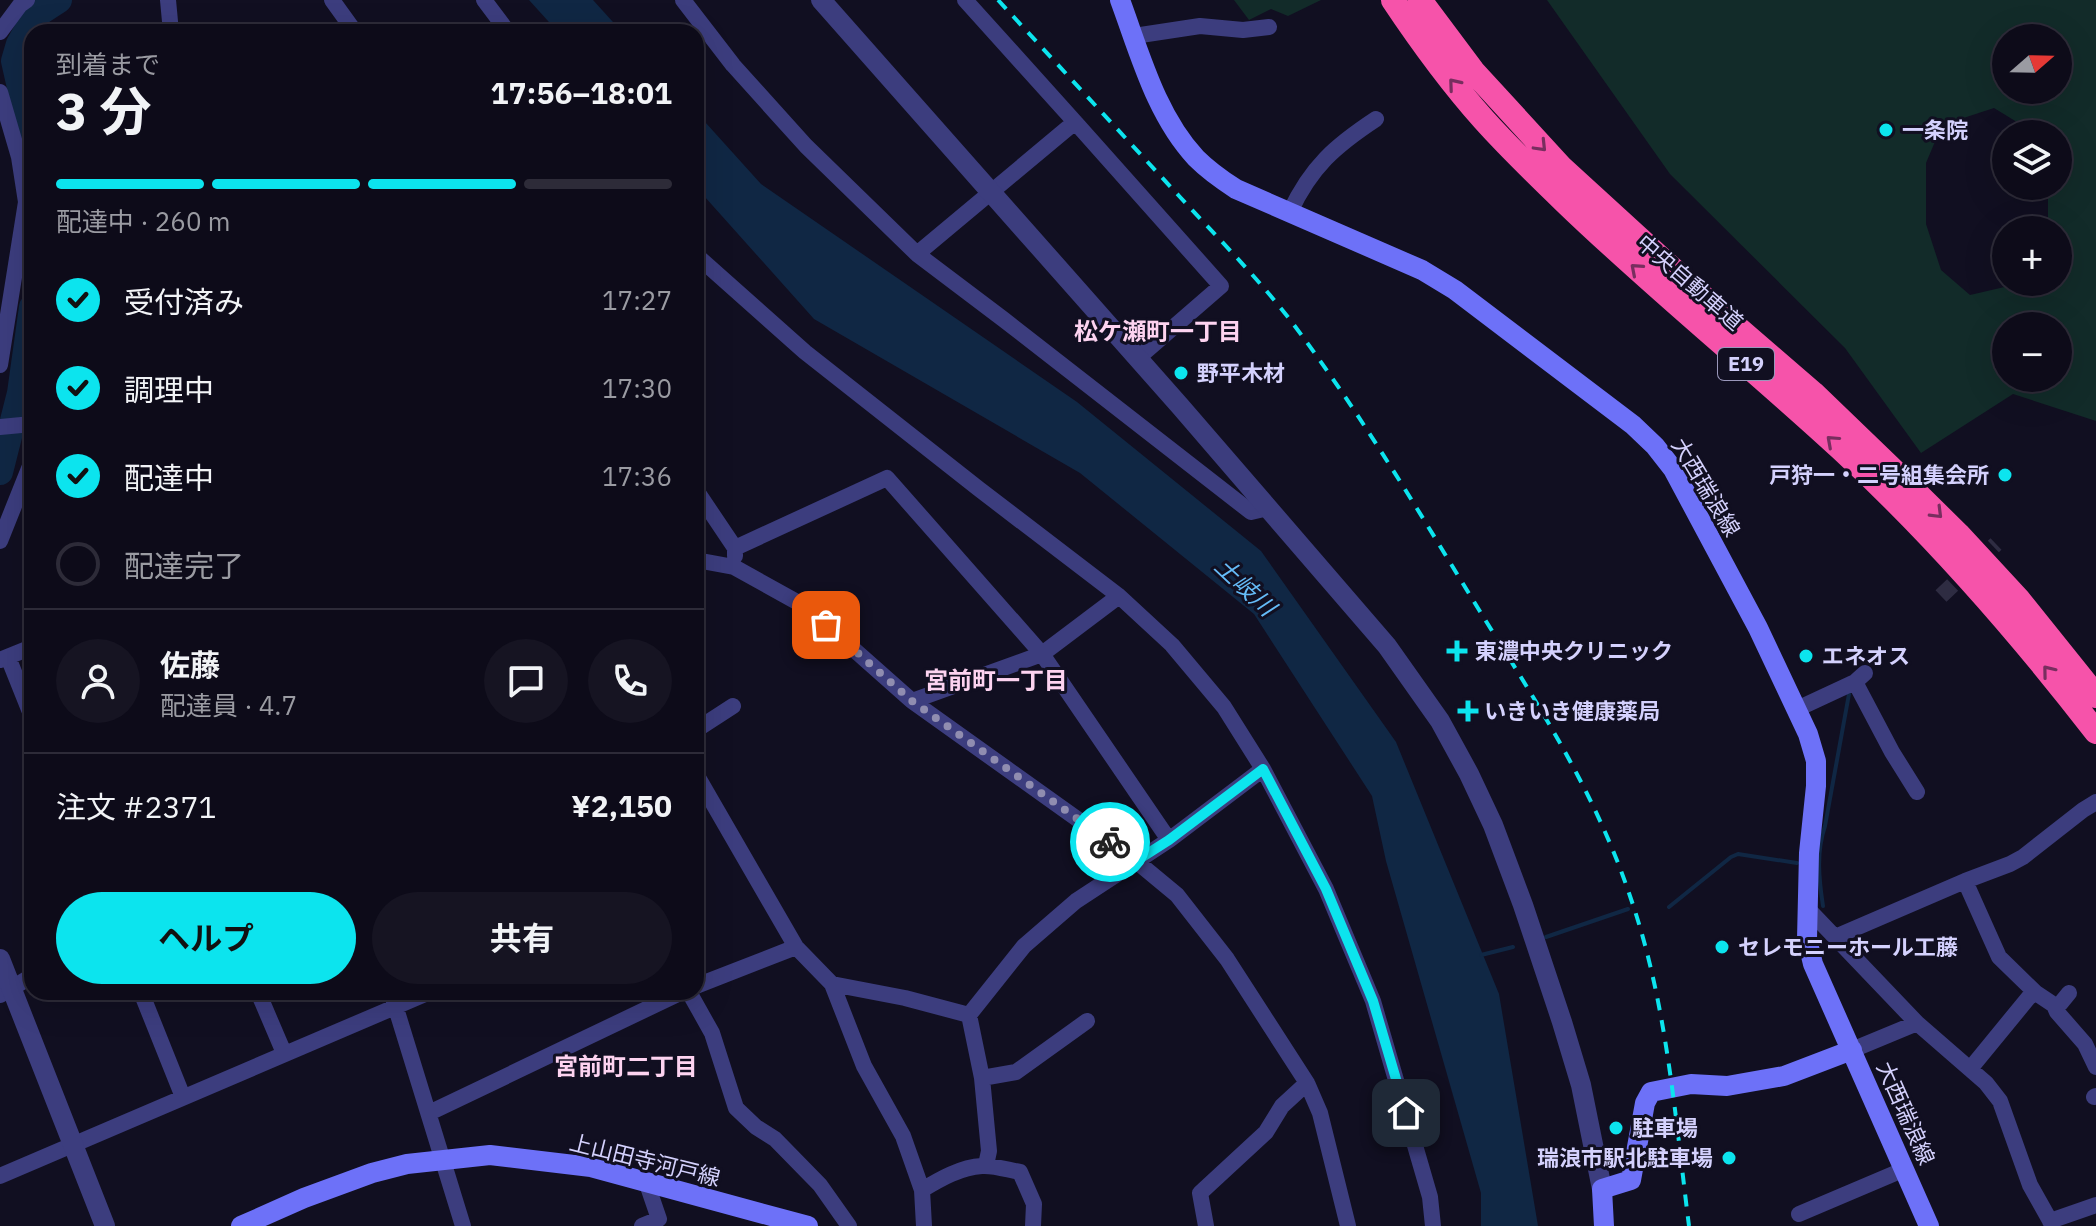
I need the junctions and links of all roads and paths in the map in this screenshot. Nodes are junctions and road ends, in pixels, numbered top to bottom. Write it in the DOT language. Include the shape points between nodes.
graph roads {
  1 [pos="27,0"];
  2 [pos="168,0"];
  3 [pos="332,0"];
  4 [pos="484,0"];
  5 [pos="683,0"];
  6 [pos="821,0"];
  7 [pos="965,0"];
  8 [pos="1120,0"];
  9 [pos="1393,0"];
  10 [pos="1420,0"];
  11 [pos="170,24"];
  12 [pos="349,24"];
  13 [pos="502,24"];
  14 [pos="701,24"];
  15 [pos="704,27"];
  16 [pos="1269,27"];
  17 [pos="0,32"];
  18 [pos="1134,36"];
  19 [pos="0,92"];
  20 [pos="1376,119"];
  21 [pos="1075,122"];
  22 [pos="24,189"];
  23 [pos="990,191"];
  24 [pos="1290,212"];
  25 [pos="24,215"];
  26 [pos="917,254"];
  27 [pos="704,262"];
  28 [pos="1138,358"];
  29 [pos="0,365"];
  30 [pos="24,425"];
  31 [pos="0,427"];
  32 [pos="24,481"];
  33 [pos="704,502"];
  34 [pos="1268,508"];
  35 [pos="0,541"];
  36 [pos="735,548"];
  37 [pos="704,561"];
  38 [pos="734,567"];
  39 [pos="1119,596"];
  40 [pos="24,650"];
  41 [pos="1042,654"];
  42 [pos="4,658"];
  43 [pos="2096,696"];
  44 [pos="24,700"];
  45 [pos="912,701"];
  46 [pos="733,706"];
  47 [pos="1797,709"];
  48 [pos="704,725"];
  49 [pos="2096,732"];
  50 [pos="1263,769"];
  51 [pos="704,788"];
  52 [pos="1917,792"];
  53 [pos="2096,802"];
  54 [pos="1169,840"];
  55 [pos="1136,861"];
  56 [pos="1965,881"];
  57 [pos="1809,910"];
  58 [pos="1835,937"];
  59 [pos="796,947"];
  60 [pos="0,959"];
  61 [pos="24,981"];
  62 [pos="704,983"];
  63 [pos="832,984"];
  64 [pos="6,992"];
  65 [pos="2036,993"];
  66 [pos="2069,993"];
  67 [pos="144,1000"];
  68 [pos="261,1000"];
  69 [pos="391,1000"];
  70 [pos="393,1000"];
  71 [pos="665,1000"];
  72 [pos="693,1000"];
  73 [pos="2054,1005"];
  74 [pos="969,1015"];
  75 [pos="1087,1021"];
  76 [pos="1917,1023"];
  77 [pos="2091,1040"];
  78 [pos="1852,1050"];
  79 [pos="284,1053"];
  80 [pos="2096,1067"];
  81 [pos="1970,1069"];
  82 [pos="982,1078"];
  83 [pos="1307,1083"];
  84 [pos="183,1097"];
  85 [pos="429,1113"];
  86 [pos="73,1145"];
  87 [pos="442,1160"];
  88 [pos="986,1165"];
  89 [pos="1905,1169"];
  90 [pos="0,1176"];
  91 [pos="647,1184"];
  92 [pos="1602,1189"];
  93 [pos="922,1190"];
  94 [pos="2096,1205"];
  95 [pos="1799,1214"];
  96 [pos="661,1222"];
  97 [pos="2052,1223"];
  98 [pos="105,1226"];
  99 [pos="241,1226"];
  100 [pos="463,1226"];
  101 [pos="642,1226"];
  102 [pos="808,1226"];
  103 [pos="849,1226"];
  104 [pos="924,1226"];
  105 [pos="1033,1226"];
  106 [pos="1206,1226"];
  107 [pos="1348,1226"];
  108 [pos="1433,1226"];
  109 [pos="1604,1226"];
  110 [pos="1929,1226"];
  1 -- 17 [label="street"];
  2 -- 11 [label="street"];
  3 -- 12 [label="street"];
  4 -- 13 [label="street"];
  5 -- 14 [label="street"];
  6 -- 23 [label="street"];
  7 -- 21 [label="street"];
  8 -- 18 [label="main road, 大西瑞浪線"];
  49 -- 9 [label="highway, 中央自動車道 / E19, one-way" via="1980,589 1905,511 1621,256 1485,121"];
  10 -- 43 [label="highway, 中央自動車道 / E19, one-way" via="1473,71 1561,167 1927,503 2019,600"];
  15 -- 26 [label="street" via="806,146"];
  16 -- 18 [label="street" via="1190,27"];
  18 -- 24 [label="main road, 大西瑞浪線" via="1170,125 1198,160 1236,189"];
  19 -- 22 [label="street"];
  20 -- 24 [label="street" via="1321,162"];
  21 -- 23 [label="street"];
  21 -- 28 [label="street" via="1221,286"];
  23 -- 26 [label="street"];
  23 -- 28 [label="street"];
  24 -- 47 [label="main road, 大西瑞浪線" via="1455,290 1655,446 1686,492"];
  25 -- 29 [label="street"];
  26 -- 34 [label="street" via="1251,512"];
  27 -- 39 [label="street" via="805,352"];
  28 -- 34 [label="street"];
  30 -- 31 [label="street"];
  32 -- 35 [label="street"];
  33 -- 36 [label="street"];
  34 -- 92 [label="street" via="1387,646 1440,721 1475,787 1523,905 1562,1022"];
  36 -- 38 [label="street"];
  36 -- 41 [label="street" via="887,478"];
  37 -- 38 [label="street"];
  38 -- 45 [label="street" via="806,607"];
  39 -- 41 [label="street"];
  39 -- 50 [label="street" via="1172,645 1224,707"];
  40 -- 42 [label="street"];
  41 -- 45 [label="street"];
  41 -- 54 [label="street"];
  42 -- 44 [label="street"];
  45 -- 55 [label="street"];
  46 -- 48 [label="street"];
  47 -- 52 [label="street" via="1860,677 1892,752"];
  47 -- 57 [label="main road, 大西瑞浪線" via="1816,761"];
  50 -- 54 [label="street"];
  50 -- 108 [label="street" via="1326,889 1373,1001 1430,1197"];
  51 -- 59 [label="street"];
  53 -- 56 [label="street" via="2023,857"];
  54 -- 55 [label="street"];
  55 -- 74 [label="street" via="1076,901 1024,946"];
  55 -- 83 [label="street" via="1177,895 1227,959"];
  56 -- 58 [label="street"];
  56 -- 65 [label="street" via="1999,957"];
  57 -- 58 [label="street"];
  57 -- 78 [label="main road, 大西瑞浪線" via="1807,939 1813,964"];
  58 -- 76 [label="street"];
  59 -- 62 [label="street"];
  59 -- 63 [label="street"];
  60 -- 64 [label="street"];
  61 -- 64 [label="street"];
  63 -- 74 [label="street"];
  63 -- 93 [label="street" via="864,1066 903,1136"];
  64 -- 86 [label="street"];
  65 -- 73 [label="street"];
  65 -- 81 [label="street"];
  66 -- 73 [label="street"];
  67 -- 84 [label="street"];
  68 -- 79 [label="street"];
  69 -- 79 [label="street"];
  70 -- 85 [label="street"];
  71 -- 85 [label="street"];
  72 -- 103 [label="street" via="712,1033 736,1108 820,1185"];
  73 -- 77 [label="street"];
  74 -- 82 [label="street"];
  75 -- 82 [label="street" via="1016,1072"];
  76 -- 78 [label="street"];
  76 -- 81 [label="street"];
  77 -- 80 [label="street"];
  78 -- 89 [label="main road, 大西瑞浪線"];
  78 -- 92 [label="main road" via="1784,1076 1651,1092 1631,1180"];
  79 -- 84 [label="street"];
  81 -- 97 [label="street" via="2000,1101 2030,1185"];
  82 -- 88 [label="street"];
  83 -- 106 [label="street" via="1282,1106 1266,1132 1200,1193"];
  83 -- 107 [label="street" via="1320,1113"];
  84 -- 86 [label="street"];
  85 -- 87 [label="street"];
  86 -- 90 [label="street"];
  86 -- 98 [label="street"];
  87 -- 91 [label="main road, 上山田寺河戸線" via="490,1155 538,1160 591,1167"];
  87 -- 99 [label="main road, 上山田寺河戸線" via="372,1173"];
  87 -- 100 [label="street"];
  88 -- 93 [label="street" via="943,1177"];
  88 -- 105 [label="street" via="1020,1172 1034,1204"];
  89 -- 95 [label="street"];
  89 -- 110 [label="main road, 大西瑞浪線"];
  91 -- 96 [label="street"];
  91 -- 102 [label="main road, 上山田寺河戸線"];
  92 -- 109 [label="main road"];
  93 -- 104 [label="street"];
  94 -- 97 [label="street"];
  96 -- 101 [label="street"];
}
